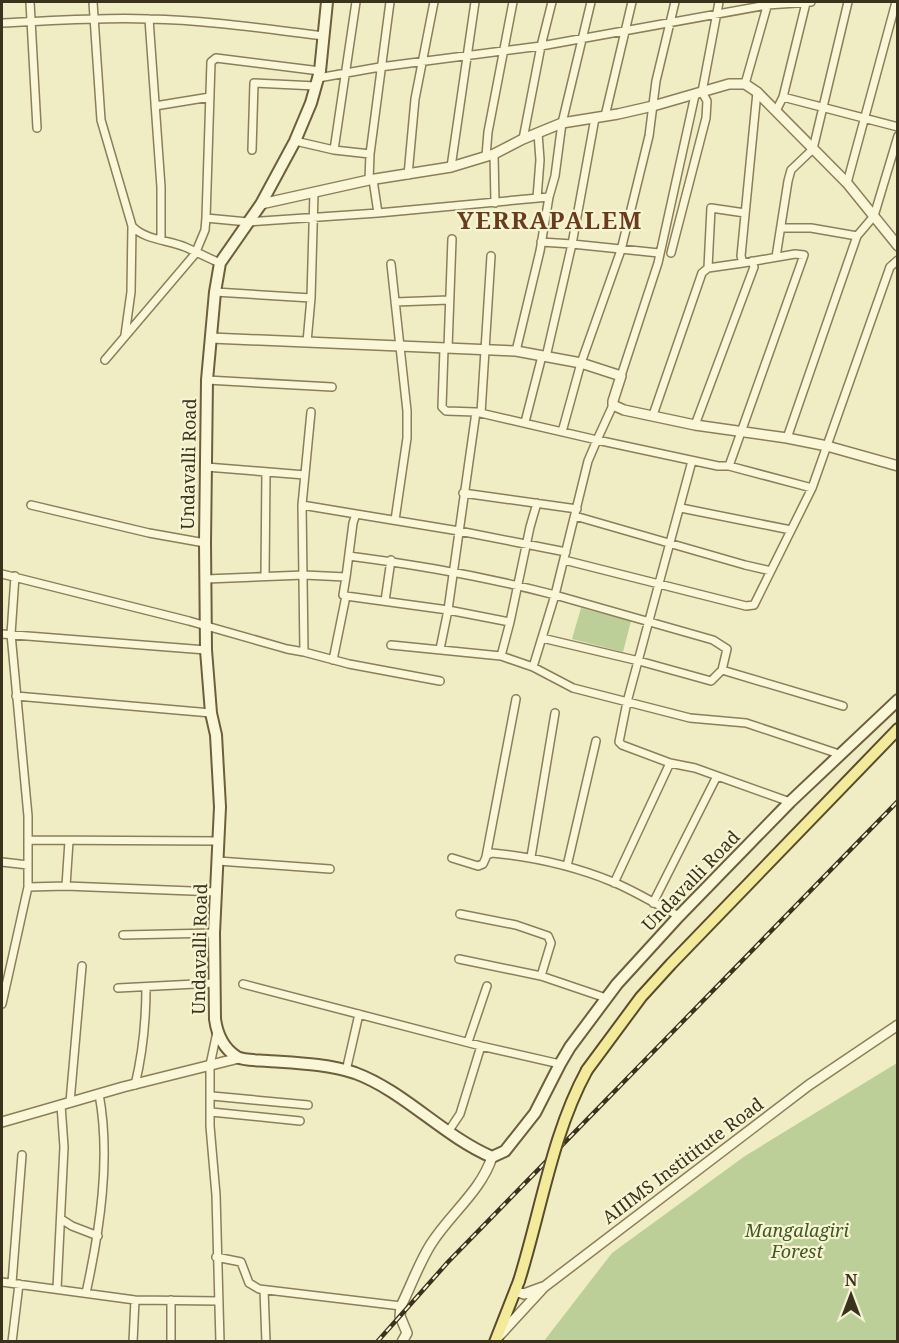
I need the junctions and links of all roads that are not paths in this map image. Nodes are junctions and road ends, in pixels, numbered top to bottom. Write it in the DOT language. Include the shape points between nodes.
graph roads {
  1 [pos="30,2"];
  2 [pos="93,2"];
  3 [pos="325,2"];
  4 [pos="356,2"];
  5 [pos="390,2"];
  6 [pos="434,2"];
  7 [pos="475,2"];
  8 [pos="513,2"];
  9 [pos="552,2"];
  10 [pos="591,2"];
  11 [pos="632,2"];
  12 [pos="675,2"];
  13 [pos="718,2"];
  14 [pos="808,2"];
  15 [pos="848,2"];
  16 [pos="896,2"];
  17 [pos="767,3"];
  18 [pos="715,15"];
  19 [pos="95,18"];
  20 [pos="149,19"];
  21 [pos="32,22"];
  22 [pos="2,23"];
  23 [pos="669,24"];
  24 [pos="623,32"];
  25 [pos="324,36"];
  26 [pos="581,40"];
  27 [pos="541,46"];
  28 [pos="503,52"];
  29 [pos="465,57"];
  30 [pos="422,62"];
  31 [pos="380,67"];
  32 [pos="345,73"];
  33 [pos="318,78"];
  34 [pos="745,84"];
  35 [pos="757,92"];
  36 [pos="699,93"];
  37 [pos="783,96"];
  38 [pos="210,97"];
  39 [pos="155,106"];
  40 [pos="653,106"];
  41 [pos="822,108"];
  42 [pos="776,111"];
  43 [pos="600,117"];
  44 [pos="865,120"];
  45 [pos="562,123"];
  46 [pos="897,127"];
  47 [pos="37,128"];
  48 [pos="538,133"];
  49 [pos="897,136"];
  50 [pos="523,139"];
  51 [pos="295,141"];
  52 [pos="813,149"];
  53 [pos="252,150"];
  54 [pos="334,150"];
  55 [pos="369,154"];
  56 [pos="490,155"];
  57 [pos="451,167"];
  58 [pos="408,175"];
  59 [pos="371,180"];
  60 [pos="847,183"];
  61 [pos="314,193"];
  62 [pos="549,197"];
  63 [pos="537,198"];
  64 [pos="495,203"];
  65 [pos="261,204"];
  66 [pos="378,213"];
  67 [pos="746,213"];
  68 [pos="874,216"];
  69 [pos="206,218"];
  70 [pos="313,218"];
  71 [pos="248,222"];
  72 [pos="132,226"];
  73 [pos="781,228"];
  74 [pos="857,236"];
  75 [pos="452,239"];
  76 [pos="161,240"];
  77 [pos="542,242"];
  78 [pos="572,244"];
  79 [pos="897,246"];
  80 [pos="621,250"];
  81 [pos="670,253"];
  82 [pos="195,254"];
  83 [pos="659,254"];
  84 [pos="491,256"];
  85 [pos="776,257"];
  86 [pos="897,260"];
  87 [pos="747,262"];
  88 [pos="220,263"];
  89 [pos="391,264"];
  90 [pos="708,268"];
  91 [pos="214,292"];
  92 [pos="311,298"];
  93 [pos="449,300"];
  94 [pos="395,302"];
  95 [pos="125,335"];
  96 [pos="211,338"];
  97 [pos="307,342"];
  98 [pos="401,346"];
  99 [pos="446,348"];
  100 [pos="486,350"];
  101 [pos="516,351"];
  102 [pos="544,356"];
  103 [pos="105,360"];
  104 [pos="581,363"];
  105 [pos="621,376"];
  106 [pos="207,380"];
  107 [pos="332,387"];
  108 [pos="613,405"];
  109 [pos="311,412"];
  110 [pos="478,412"];
  111 [pos="653,415"];
  112 [pos="525,422"];
  113 [pos="695,425"];
  114 [pos="562,432"];
  115 [pos="742,432"];
  116 [pos="787,438"];
  117 [pos="597,441"];
  118 [pos="827,446"];
  119 [pos="692,461"];
  120 [pos="729,466"];
  121 [pos="897,466"];
  122 [pos="206,467"];
  123 [pos="266,472"];
  124 [pos="305,476"];
  125 [pos="812,488"];
  126 [pos="463,493"];
  127 [pos="537,503"];
  128 [pos="31,505"];
  129 [pos="302,505"];
  130 [pos="681,508"];
  131 [pos="576,512"];
  132 [pos="356,514"];
  133 [pos="395,520"];
  134 [pos="791,530"];
  135 [pos="459,531"];
  136 [pos="205,543"];
  137 [pos="527,544"];
  138 [pos="671,544"];
  139 [pos="566,552"];
  140 [pos="350,556"];
  141 [pos="391,560"];
  142 [pos="564,560"];
  143 [pos="771,571"];
  144 [pos="454,572"];
  145 [pos="2,574"];
  146 [pos="303,575"];
  147 [pos="15,576"];
  148 [pos="265,576"];
  149 [pos="346,577"];
  150 [pos="206,579"];
  151 [pos="658,584"];
  152 [pos="517,585"];
  153 [pos="555,595"];
  154 [pos="346,596"];
  155 [pos="385,601"];
  156 [pos="448,610"];
  157 [pos="510,622"];
  158 [pos="650,623"];
  159 [pos="206,626"];
  160 [pos="2,634"];
  161 [pos="11,634"];
  162 [pos="542,638"];
  163 [pos="391,645"];
  164 [pos="441,649"];
  165 [pos="206,650"];
  166 [pos="304,652"];
  167 [pos="501,656"];
  168 [pos="333,660"];
  169 [pos="639,661"];
  170 [pos="533,667"];
  171 [pos="722,670"];
  172 [pos="440,681"];
  173 [pos="16,696"];
  174 [pos="516,699"];
  175 [pos="897,700"];
  176 [pos="627,702"];
  177 [pos="843,706"];
  178 [pos="211,713"];
  179 [pos="555,713"];
  180 [pos="897,729"];
  181 [pos="596,741"];
  182 [pos="839,754"];
  183 [pos="670,763"];
  184 [pos="717,776"];
  185 [pos="790,802"];
  186 [pos="29,840"];
  187 [pos="218,840"];
  188 [pos="69,841"];
  189 [pos="486,857"];
  190 [pos="531,857"];
  191 [pos="452,858"];
  192 [pos="218,861"];
  193 [pos="2,862"];
  194 [pos="28,865"];
  195 [pos="567,866"];
  196 [pos="330,869"];
  197 [pos="614,883"];
  198 [pos="66,886"];
  199 [pos="28,887"];
  200 [pos="217,892"];
  201 [pos="653,903"];
  202 [pos="460,914"];
  203 [pos="679,916"];
  204 [pos="214,933"];
  205 [pos="123,935"];
  206 [pos="459,959"];
  207 [pos="82,966"];
  208 [pos="4,975"];
  209 [pos="541,976"];
  210 [pos="215,983"];
  211 [pos="243,984"];
  212 [pos="487,986"];
  213 [pos="146,987"];
  214 [pos="118,988"];
  215 [pos="606,998"];
  216 [pos="2,1004"];
  217 [pos="360,1014"];
  218 [pos="897,1025"];
  219 [pos="217,1032"];
  220 [pos="468,1042"];
  221 [pos="482,1046"];
  222 [pos="239,1058"];
  223 [pos="560,1064"];
  224 [pos="210,1065"];
  225 [pos="346,1071"];
  226 [pos="135,1084"];
  227 [pos="99,1094"];
  228 [pos="212,1096"];
  229 [pos="65,1103"];
  230 [pos="308,1105"];
  231 [pos="211,1112"];
  232 [pos="300,1121"];
  233 [pos="2,1122"];
  234 [pos="448,1132"];
  235 [pos="22,1155"];
  236 [pos="492,1157"];
  237 [pos="61,1219"];
  238 [pos="98,1236"];
  239 [pos="216,1257"];
  240 [pos="2,1282"];
  241 [pos="15,1284"];
  242 [pos="518,1284"];
  243 [pos="544,1287"];
  244 [pos="57,1289"];
  245 [pos="264,1290"];
  246 [pos="86,1293"];
  247 [pos="135,1300"];
  248 [pos="171,1300"];
  249 [pos="219,1301"];
  250 [pos="401,1306"];
  251 [pos="497,1339"];
  252 [pos="12,1341"];
  253 [pos="133,1341"];
  254 [pos="171,1341"];
  255 [pos="220,1341"];
  256 [pos="266,1341"];
  257 [pos="402,1341"];
  1 -- 21 [label="street"];
  2 -- 19 [label="street"];
  3 -- 25 [label="main road, Undavalli Road"];
  4 -- 32 [label="street"];
  5 -- 31 [label="street"];
  6 -- 30 [label="street"];
  7 -- 29 [label="street"];
  8 -- 28 [label="street"];
  9 -- 27 [label="street"];
  10 -- 26 [label="street"];
  11 -- 24 [label="street"];
  12 -- 23 [label="street"];
  13 -- 18 [label="street"];
  14 -- 17 [label="street"];
  14 -- 37 [label="street"];
  15 -- 41 [label="street"];
  16 -- 44 [label="street"];
  17 -- 18 [label="street"];
  17 -- 34 [label="street"];
  18 -- 23 [label="street"];
  18 -- 36 [label="street"];
  19 -- 20 [label="street"];
  19 -- 21 [label="street"];
  19 -- 72 [label="street" via="101,120"];
  20 -- 25 [label="street"];
  20 -- 39 [label="street"];
  21 -- 22 [label="street"];
  21 -- 47 [label="street"];
  23 -- 24 [label="street"];
  23 -- 40 [label="street"];
  24 -- 26 [label="street"];
  24 -- 43 [label="street"];
  25 -- 33 [label="main road, Undavalli Road"];
  26 -- 27 [label="street"];
  26 -- 45 [label="street"];
  27 -- 28 [label="street"];
  27 -- 50 [label="street"];
  28 -- 29 [label="street"];
  28 -- 56 [label="street" via="488,132"];
  29 -- 30 [label="street"];
  29 -- 57 [label="street"];
  30 -- 31 [label="street"];
  30 -- 58 [label="street"];
  31 -- 32 [label="street"];
  31 -- 55 [label="street"];
  32 -- 33 [label="street"];
  32 -- 54 [label="street"];
  33 -- 38 [label="street" via="214,58"];
  33 -- 51 [label="main road, Undavalli Road"];
  33 -- 53 [label="street" via="254,83"];
  34 -- 35 [label="street"];
  34 -- 36 [label="street" via="729,84"];
  35 -- 42 [label="street"];
  35 -- 67 [label="street"];
  36 -- 40 [label="street"];
  36 -- 81 [label="street" via="708,107"];
  36 -- 83 [label="street"];
  37 -- 41 [label="street"];
  37 -- 42 [label="street"];
  38 -- 39 [label="street"];
  38 -- 69 [label="street"];
  39 -- 76 [label="street"];
  40 -- 43 [label="street"];
  40 -- 80 [label="street"];
  41 -- 44 [label="street"];
  41 -- 52 [label="street"];
  42 -- 52 [label="street"];
  43 -- 45 [label="street"];
  43 -- 78 [label="street"];
  44 -- 46 [label="street"];
  44 -- 60 [label="street"];
  45 -- 48 [label="street"];
  45 -- 62 [label="street"];
  48 -- 50 [label="street"];
  48 -- 63 [label="street"];
  49 -- 68 [label="street"];
  50 -- 56 [label="street"];
  51 -- 54 [label="street"];
  51 -- 65 [label="main road, Undavalli Road"];
  52 -- 60 [label="street"];
  52 -- 73 [label="street" via="791,170"];
  54 -- 55 [label="street"];
  55 -- 59 [label="street"];
  56 -- 57 [label="street"];
  56 -- 64 [label="street"];
  57 -- 58 [label="street"];
  58 -- 59 [label="street"];
  59 -- 61 [label="street"];
  59 -- 66 [label="street"];
  60 -- 68 [label="street"];
  61 -- 65 [label="street"];
  61 -- 70 [label="street"];
  62 -- 63 [label="street"];
  62 -- 77 [label="street"];
  63 -- 64 [label="street"];
  64 -- 66 [label="street"];
  65 -- 71 [label="main road, Undavalli Road"];
  66 -- 70 [label="street"];
  67 -- 87 [label="street" via="741,256"];
  67 -- 90 [label="street" via="711,208"];
  68 -- 74 [label="street"];
  68 -- 79 [label="street"];
  69 -- 71 [label="street"];
  69 -- 82 [label="street"];
  70 -- 71 [label="street"];
  70 -- 92 [label="street"];
  71 -- 88 [label="main road, Undavalli Road"];
  72 -- 76 [label="street"];
  72 -- 95 [label="street" via="131,292"];
  73 -- 74 [label="street" via="811,228"];
  73 -- 85 [label="street"];
  74 -- 116 [label="street"];
  75 -- 93 [label="street"];
  76 -- 82 [label="street"];
  77 -- 78 [label="street"];
  77 -- 101 [label="street"];
  78 -- 80 [label="street"];
  78 -- 102 [label="street"];
  80 -- 83 [label="street"];
  80 -- 104 [label="street"];
  82 -- 88 [label="street"];
  82 -- 95 [label="street"];
  83 -- 105 [label="street"];
  84 -- 100 [label="street"];
  85 -- 87 [label="street"];
  85 -- 115 [label="street" via="804,255"];
  86 -- 118 [label="street" via="890,267"];
  87 -- 90 [label="street"];
  87 -- 113 [label="street" via="754,267"];
  88 -- 91 [label="main road, Undavalli Road"];
  89 -- 94 [label="street"];
  90 -- 111 [label="street" via="702,273"];
  91 -- 92 [label="street"];
  91 -- 96 [label="main road, Undavalli Road"];
  92 -- 97 [label="street"];
  93 -- 94 [label="street"];
  93 -- 99 [label="street"];
  94 -- 98 [label="street"];
  95 -- 103 [label="street"];
  96 -- 97 [label="street"];
  96 -- 106 [label="main road, Undavalli Road"];
  97 -- 98 [label="street"];
  98 -- 99 [label="street"];
  98 -- 133 [label="street" via="407,438"];
  99 -- 100 [label="street"];
  99 -- 110 [label="street" via="442,408"];
  100 -- 101 [label="street"];
  100 -- 110 [label="street"];
  101 -- 102 [label="street"];
  102 -- 104 [label="street"];
  102 -- 112 [label="street"];
  104 -- 105 [label="street"];
  104 -- 114 [label="street"];
  105 -- 108 [label="street"];
  106 -- 107 [label="street"];
  106 -- 122 [label="main road, Undavalli Road"];
  108 -- 111 [label="street"];
  108 -- 117 [label="street"];
  109 -- 124 [label="street"];
  110 -- 112 [label="street"];
  110 -- 126 [label="street"];
  111 -- 113 [label="street"];
  112 -- 114 [label="street"];
  113 -- 115 [label="street"];
  114 -- 117 [label="street"];
  115 -- 116 [label="street"];
  115 -- 120 [label="street"];
  116 -- 118 [label="street"];
  117 -- 119 [label="street"];
  117 -- 131 [label="street" via="588,460"];
  118 -- 121 [label="street"];
  118 -- 125 [label="street"];
  119 -- 120 [label="street"];
  119 -- 130 [label="street"];
  120 -- 125 [label="street"];
  122 -- 123 [label="street"];
  122 -- 136 [label="main road, Undavalli Road"];
  123 -- 124 [label="street"];
  123 -- 148 [label="street"];
  124 -- 129 [label="street"];
  125 -- 134 [label="street"];
  126 -- 127 [label="street"];
  126 -- 135 [label="street"];
  127 -- 131 [label="street"];
  127 -- 137 [label="street"];
  128 -- 136 [label="street"];
  129 -- 132 [label="street"];
  129 -- 146 [label="street"];
  130 -- 134 [label="street"];
  130 -- 138 [label="street"];
  131 -- 138 [label="street"];
  131 -- 139 [label="street"];
  132 -- 133 [label="street"];
  132 -- 140 [label="street"];
  133 -- 135 [label="street"];
  134 -- 143 [label="street"];
  135 -- 137 [label="street"];
  135 -- 144 [label="street"];
  136 -- 150 [label="main road, Undavalli Road"];
  137 -- 139 [label="street"];
  137 -- 152 [label="street"];
  138 -- 143 [label="street"];
  138 -- 151 [label="street"];
  139 -- 142 [label="street"];
  140 -- 141 [label="street"];
  140 -- 149 [label="street"];
  141 -- 144 [label="street"];
  141 -- 155 [label="street"];
  142 -- 151 [label="street"];
  142 -- 153 [label="street"];
  143 -- 151 [label="street" via="750,607"];
  144 -- 152 [label="street"];
  144 -- 156 [label="street"];
  145 -- 147 [label="street"];
  146 -- 148 [label="street"];
  146 -- 149 [label="street"];
  146 -- 166 [label="street"];
  147 -- 159 [label="street"];
  147 -- 161 [label="street"];
  148 -- 150 [label="street"];
  149 -- 154 [label="street"];
  150 -- 159 [label="main road, Undavalli Road"];
  151 -- 158 [label="street"];
  152 -- 153 [label="street"];
  152 -- 157 [label="street"];
  153 -- 158 [label="street"];
  153 -- 162 [label="street"];
  154 -- 155 [label="street"];
  154 -- 168 [label="street"];
  155 -- 156 [label="street"];
  156 -- 157 [label="street"];
  156 -- 164 [label="street"];
  157 -- 167 [label="street"];
  158 -- 169 [label="street"];
  158 -- 171 [label="street" via="713,640 727,649"];
  159 -- 165 [label="main road, Undavalli Road"];
  159 -- 166 [label="street"];
  160 -- 161 [label="street"];
  161 -- 165 [label="street"];
  161 -- 173 [label="street"];
  162 -- 169 [label="street"];
  162 -- 170 [label="street"];
  163 -- 164 [label="street"];
  164 -- 167 [label="street"];
  165 -- 178 [label="main road, Undavalli Road"];
  166 -- 168 [label="street"];
  167 -- 170 [label="street"];
  168 -- 172 [label="street"];
  169 -- 171 [label="street" via="711,681"];
  169 -- 176 [label="street"];
  170 -- 176 [label="street" via="573,688"];
  171 -- 177 [label="street"];
  173 -- 178 [label="street"];
  173 -- 186 [label="street"];
  174 -- 189 [label="street"];
  175 -- 182 [label="main road, Undavalli Road"];
  176 -- 182 [label="street" via="690,718 746,723"];
  176 -- 183 [label="street" via="620,744"];
  178 -- 187 [label="main road, Undavalli Road" via="216,735"];
  179 -- 190 [label="street"];
  180 -- 242 [label="main road, bridge" via="670,964 587,1070 564,1120"];
  181 -- 195 [label="street"];
  182 -- 185 [label="main road, Undavalli Road"];
  183 -- 184 [label="street"];
  183 -- 197 [label="street"];
  184 -- 185 [label="street"];
  184 -- 201 [label="street"];
  185 -- 203 [label="main road, Undavalli Road"];
  186 -- 188 [label="street"];
  186 -- 194 [label="street"];
  187 -- 188 [label="street"];
  187 -- 192 [label="main road, Undavalli Road"];
  188 -- 198 [label="street"];
  189 -- 190 [label="street"];
  189 -- 191 [label="street" via="478,866"];
  190 -- 195 [label="street"];
  192 -- 196 [label="street"];
  192 -- 200 [label="main road, Undavalli Road"];
  193 -- 194 [label="street"];
  194 -- 199 [label="street"];
  195 -- 197 [label="street"];
  197 -- 201 [label="street"];
  198 -- 199 [label="street"];
  198 -- 200 [label="street"];
  199 -- 208 [label="street"];
  200 -- 204 [label="main road, Undavalli Road"];
  201 -- 203 [label="street"];
  202 -- 209 [label="street" via="548,936 551,943"];
  203 -- 215 [label="main road, Undavalli Road"];
  204 -- 205 [label="street"];
  204 -- 210 [label="main road, Undavalli Road"];
  206 -- 209 [label="street"];
  207 -- 229 [label="street"];
  208 -- 216 [label="street"];
  209 -- 215 [label="street"];
  210 -- 213 [label="street"];
  210 -- 219 [label="main road, Undavalli Road"];
  211 -- 217 [label="street"];
  212 -- 220 [label="street"];
  213 -- 214 [label="street"];
  213 -- 226 [label="street" via="142,1056"];
  215 -- 223 [label="main road, Undavalli Road"];
  217 -- 220 [label="street"];
  217 -- 225 [label="street"];
  218 -- 243 [label="street, AIIIMS Instititute Road" via="809,1085"];
  219 -- 222 [label="main road, Undavalli Road"];
  219 -- 224 [label="street"];
  220 -- 221 [label="street"];
  221 -- 223 [label="street"];
  221 -- 234 [label="street" via="460,1114"];
  222 -- 224 [label="street"];
  222 -- 225 [label="main road"];
  223 -- 236 [label="main road, Undavalli Road" via="535,1113 505,1151"];
  224 -- 226 [label="street"];
  224 -- 228 [label="street"];
  225 -- 234 [label="main road" via="380,1085"];
  226 -- 227 [label="street"];
  227 -- 229 [label="street"];
  227 -- 238 [label="street" via="104,1140"];
  228 -- 230 [label="street"];
  228 -- 231 [label="street"];
  229 -- 233 [label="street"];
  229 -- 237 [label="street"];
  231 -- 232 [label="street"];
  231 -- 239 [label="street"];
  234 -- 236 [label="main road"];
  235 -- 241 [label="street"];
  236 -- 250 [label="street" via="488,1170 431,1244"];
  237 -- 238 [label="street"];
  237 -- 244 [label="street"];
  238 -- 246 [label="street"];
  239 -- 245 [label="street" via="241,1262 249,1283"];
  239 -- 249 [label="street"];
  240 -- 241 [label="street"];
  241 -- 244 [label="street"];
  241 -- 252 [label="street"];
  242 -- 243 [label="street" via="518,1292 524,1294"];
  242 -- 251 [label="main road"];
  243 -- 251 [label="street, AIIIMS Instititute Road"];
  244 -- 246 [label="street"];
  245 -- 250 [label="street"];
  245 -- 256 [label="street"];
  246 -- 247 [label="street"];
  247 -- 248 [label="street"];
  247 -- 253 [label="street"];
  248 -- 249 [label="street"];
  248 -- 254 [label="street"];
  249 -- 255 [label="street"];
  250 -- 257 [label="street" via="400,1316 407,1333"];
}
